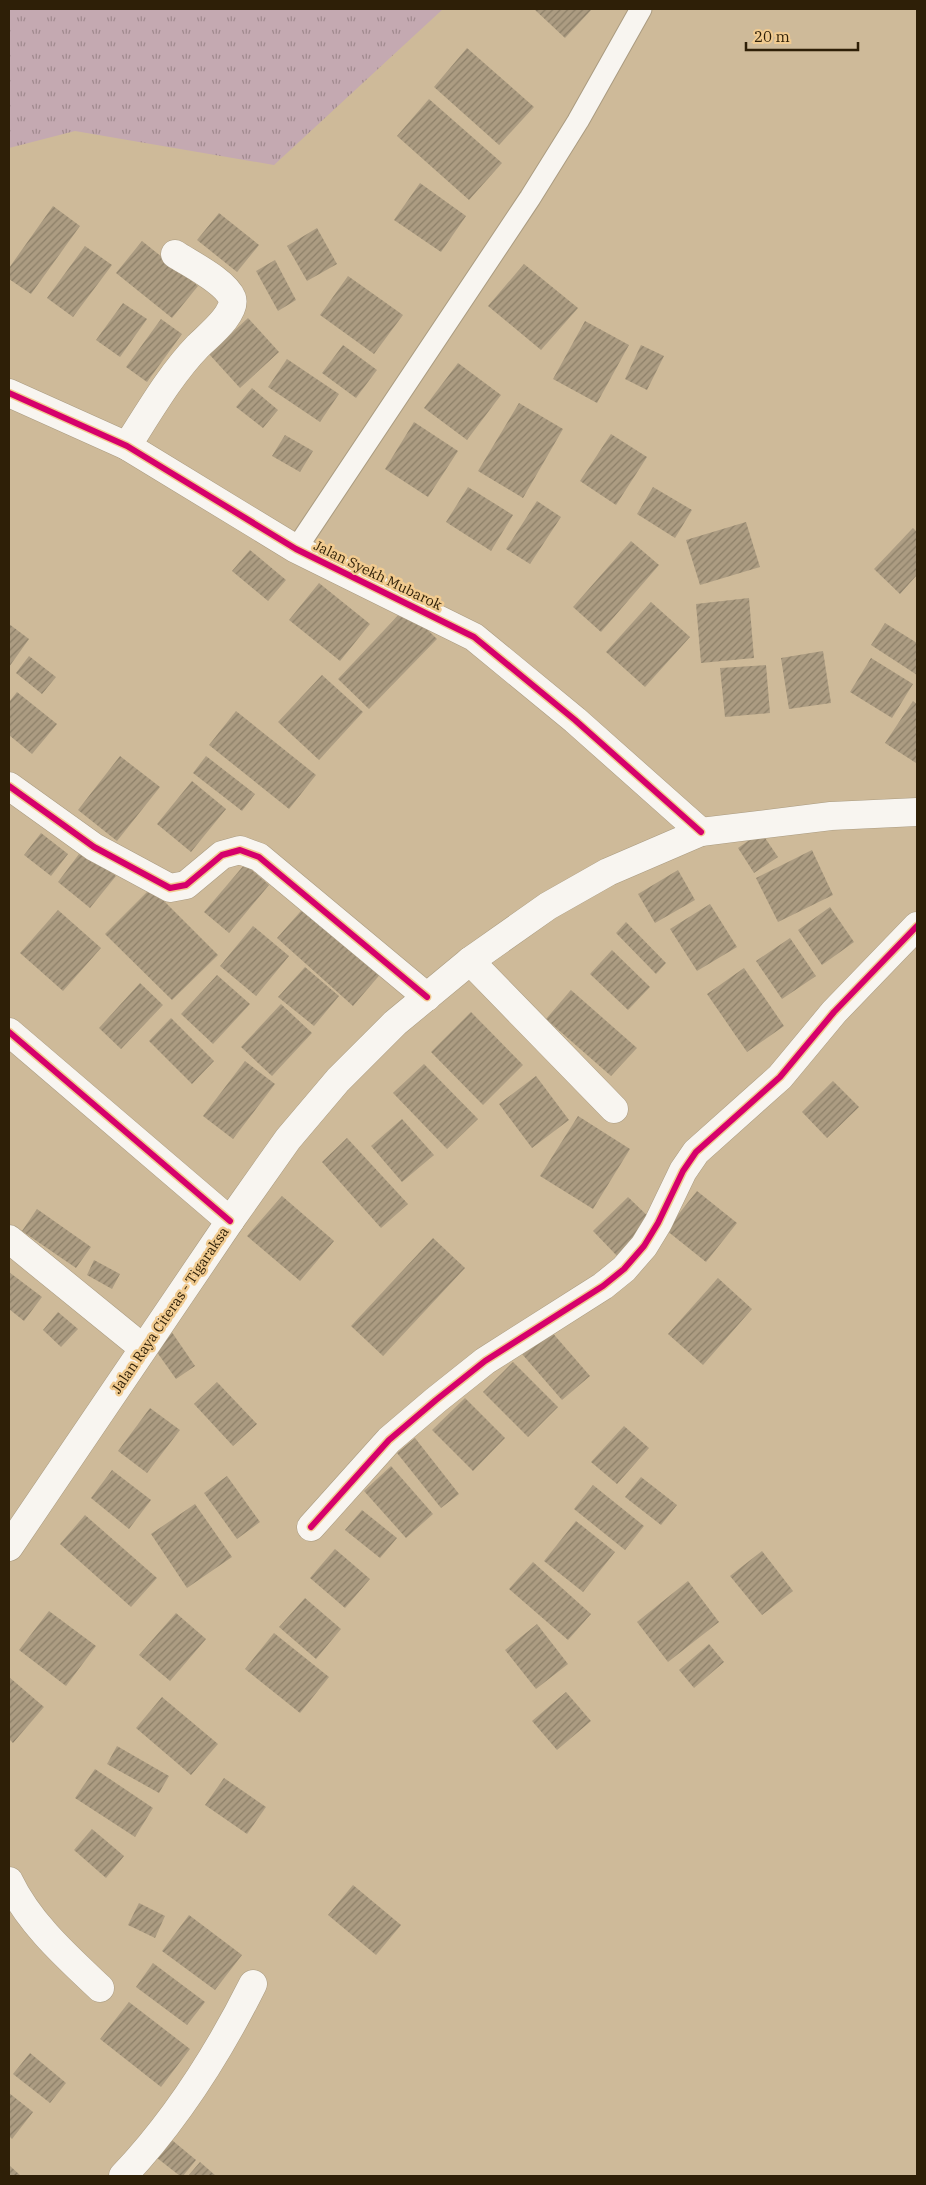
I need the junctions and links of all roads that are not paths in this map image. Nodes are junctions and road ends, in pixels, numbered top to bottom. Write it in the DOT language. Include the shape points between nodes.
graph roads {
  1 [pos="641,9"];
  2 [pos="175,254"];
  3 [pos="9,394"];
  4 [pos="127,446"];
  5 [pos="296,549"];
  6 [pos="9,786"];
  7 [pos="917,812"];
  8 [pos="701,832"];
  9 [pos="917,926"];
  10 [pos="470,961"];
  11 [pos="427,997"];
  12 [pos="9,1032"];
  13 [pos="614,1109"];
  14 [pos="230,1220"];
  15 [pos="9,1239"];
  16 [pos="143,1348"];
  17 [pos="310,1527"];
  18 [pos="9,1547"];
  19 [pos="9,1881"];
  20 [pos="253,1984"];
  21 [pos="100,1988"];
  22 [pos="123,2176"];
  1 -- 5 [label="lane" via="530,198"];
  2 -- 4 [label="street" via="227,290 232,308 161,394"];
  3 -- 4 [label="street, Jalan Syekh Mubarok"];
  4 -- 5 [label="street, Jalan Syekh Mubarok"];
  5 -- 8 [label="street, Jalan Syekh Mubarok" via="474,637 575,720"];
  6 -- 11 [label="street" via="94,847 170,888 186,884 222,855 240,850 259,858"];
  7 -- 8 [label="street, Jalan Raya Citeras - Tigaraksa" via="831,816"];
  8 -- 10 [label="street, Jalan Raya Citeras - Tigaraksa" via="608,872 548,906"];
  9 -- 17 [label="street" via="834,1012 780,1077 696,1152 644,1246 624,1269 603,1286 485,1361 436,1400 389,1440"];
  10 -- 11 [label="street, Jalan Raya Citeras - Tigaraksa"];
  10 -- 13 [label="street"];
  11 -- 14 [label="street, Jalan Raya Citeras - Tigaraksa" via="338,1080 288,1139"];
  12 -- 14 [label="street"];
  14 -- 16 [label="street, Jalan Raya Citeras - Tigaraksa"];
  15 -- 16 [label="street"];
  16 -- 18 [label="street, Jalan Raya Citeras - Tigaraksa"];
  19 -- 21 [label="street" via="14,1893 54,1944"];
  20 -- 22 [label="street" via="195,2087 153,2145"];
}
